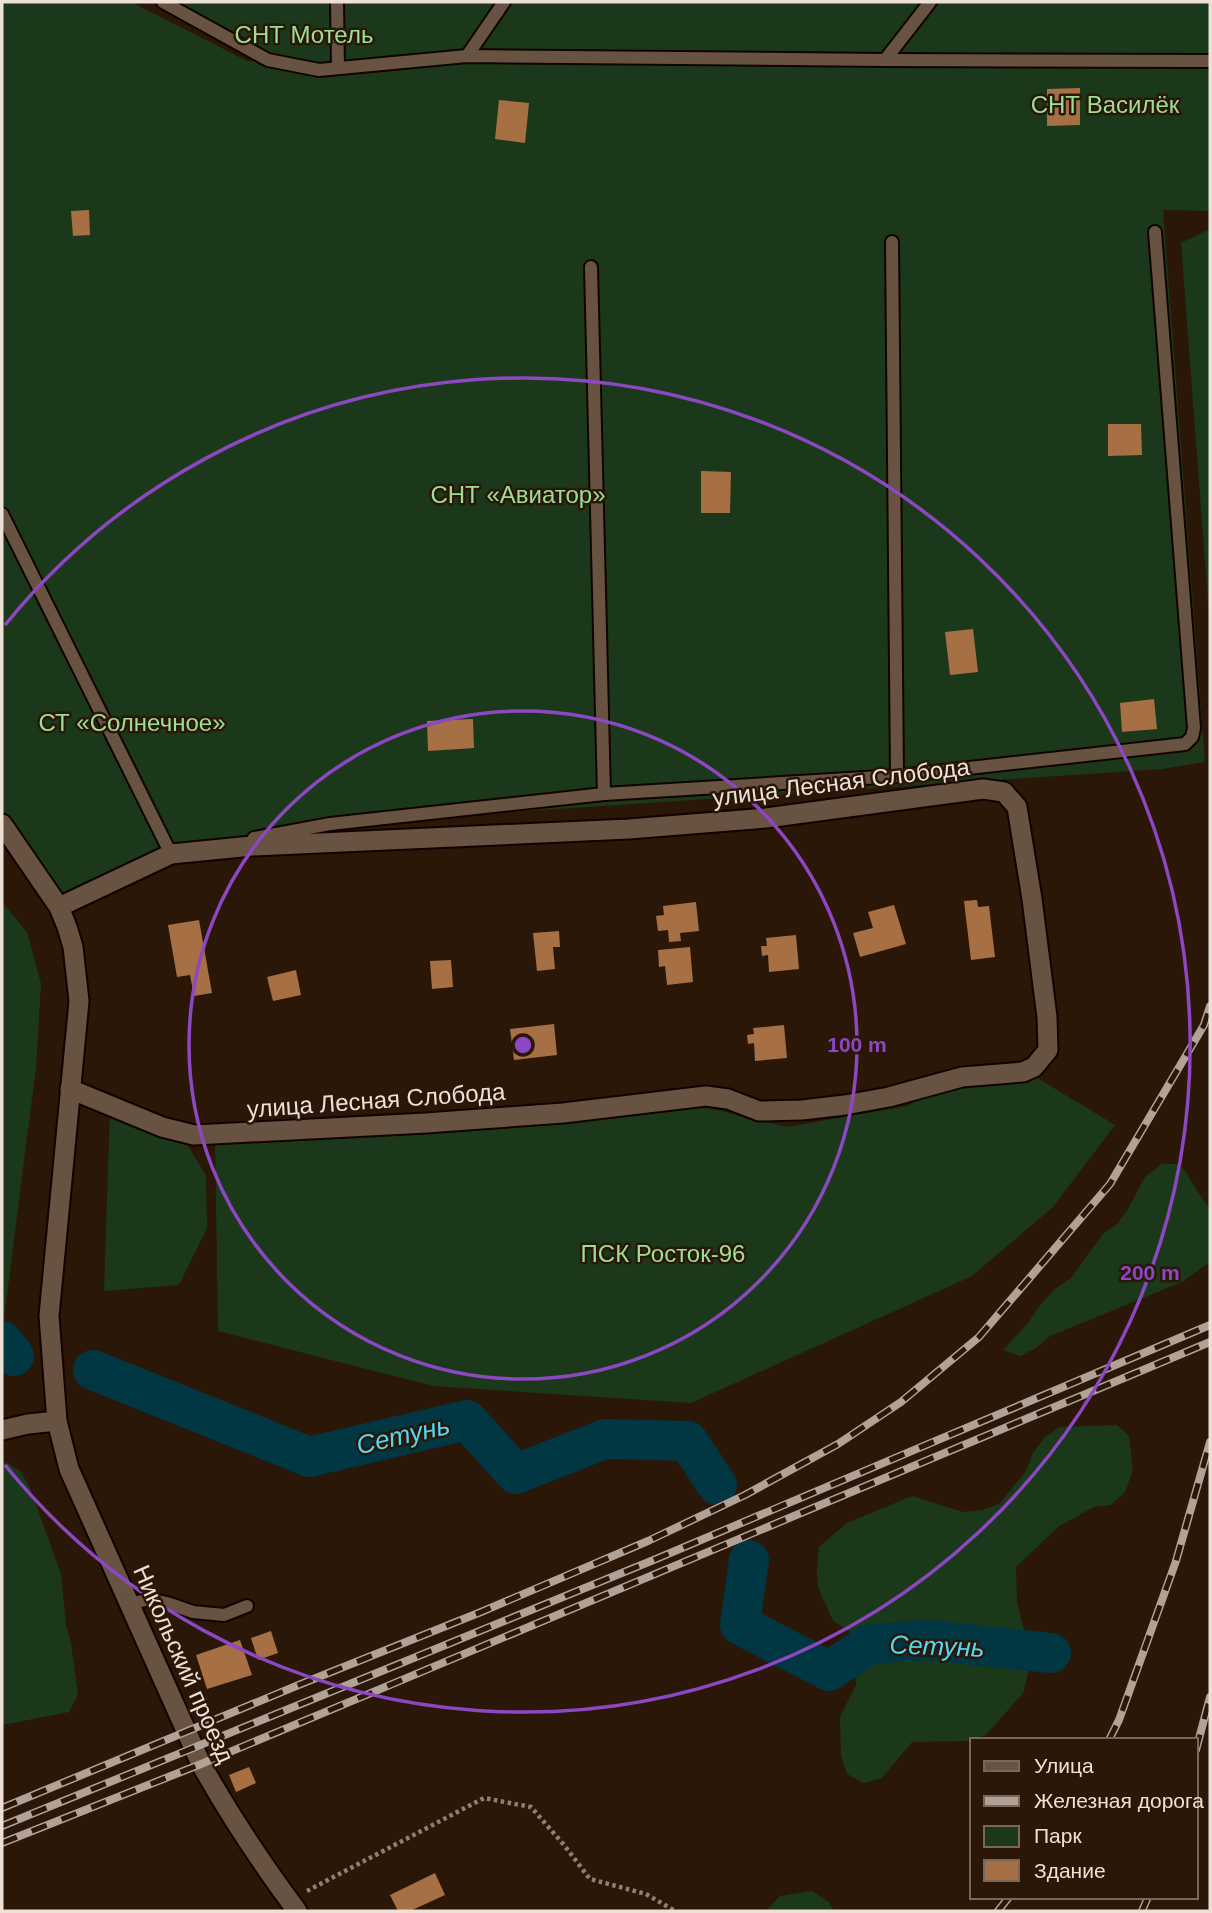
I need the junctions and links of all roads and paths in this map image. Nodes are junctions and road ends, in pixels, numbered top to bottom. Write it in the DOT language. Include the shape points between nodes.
graph roads {
  1 [pos="163,2"];
  2 [pos="337,2"];
  3 [pos="504,2"];
  4 [pos="930,2"];
  5 [pos="467,56"];
  6 [pos="885,60"];
  7 [pos="1210,61"];
  8 [pos="338,68"];
  9 [pos="1155,232"];
  10 [pos="892,242"];
  11 [pos="591,267"];
  12 [pos="2,514"];
  13 [pos="897,776"];
  14 [pos="604,794"];
  15 [pos="2,824"];
  16 [pos="171,854"];
  17 [pos="59,907"];
  18 [pos="70,1089"];
  19 [pos="57,1421"];
  20 [pos="2,1430"];
  21 [pos="129,1604"];
  22 [pos="247,1606"];
  23 [pos="293,1906"];
  24 [pos="675,1911"];
  1 -- 8 [label="lane" via="268,60 319,70"];
  2 -- 8 [label="lane"];
  3 -- 5 [label="lane"];
  4 -- 6 [label="lane"];
  5 -- 6 [label="lane"];
  5 -- 8 [label="lane"];
  6 -- 7 [label="lane"];
  9 -- 13 [label="lane" via="1192,737 1185,744"];
  10 -- 13 [label="lane"];
  11 -- 14 [label="lane"];
  12 -- 16 [label="lane"];
  13 -- 14 [label="lane"];
  14 -- 16 [label="lane" via="330,824"];
  15 -- 17 [label="street, Никольский проезд"];
  16 -- 17 [label="street, улица Лесная Слобода"];
  16 -- 18 [label="street, улица Лесная Слобода" via="252,846 629,829 766,818 983,789 1004,792 1017,807 1048,1050 1034,1067 1023,1072 962,1077 889,1097 802,1110 759,1111 728,1099 706,1097 563,1113 215,1135 162,1127"];
  17 -- 18 [label="street, Никольский проезд" via="73,947 79,1001"];
  18 -- 19 [label="street, Никольский проезд" via="49,1316"];
  19 -- 20 [label="street"];
  19 -- 21 [label="street, Никольский проезд" via="69,1469"];
  21 -- 22 [label="lane" via="150,1599 193,1612 224,1615"];
  21 -- 23 [label="street, Никольский проезд" via="221,1801"];
  23 -- 24 [label="path" via="484,1798 531,1807 590,1879 646,1894"];
}
